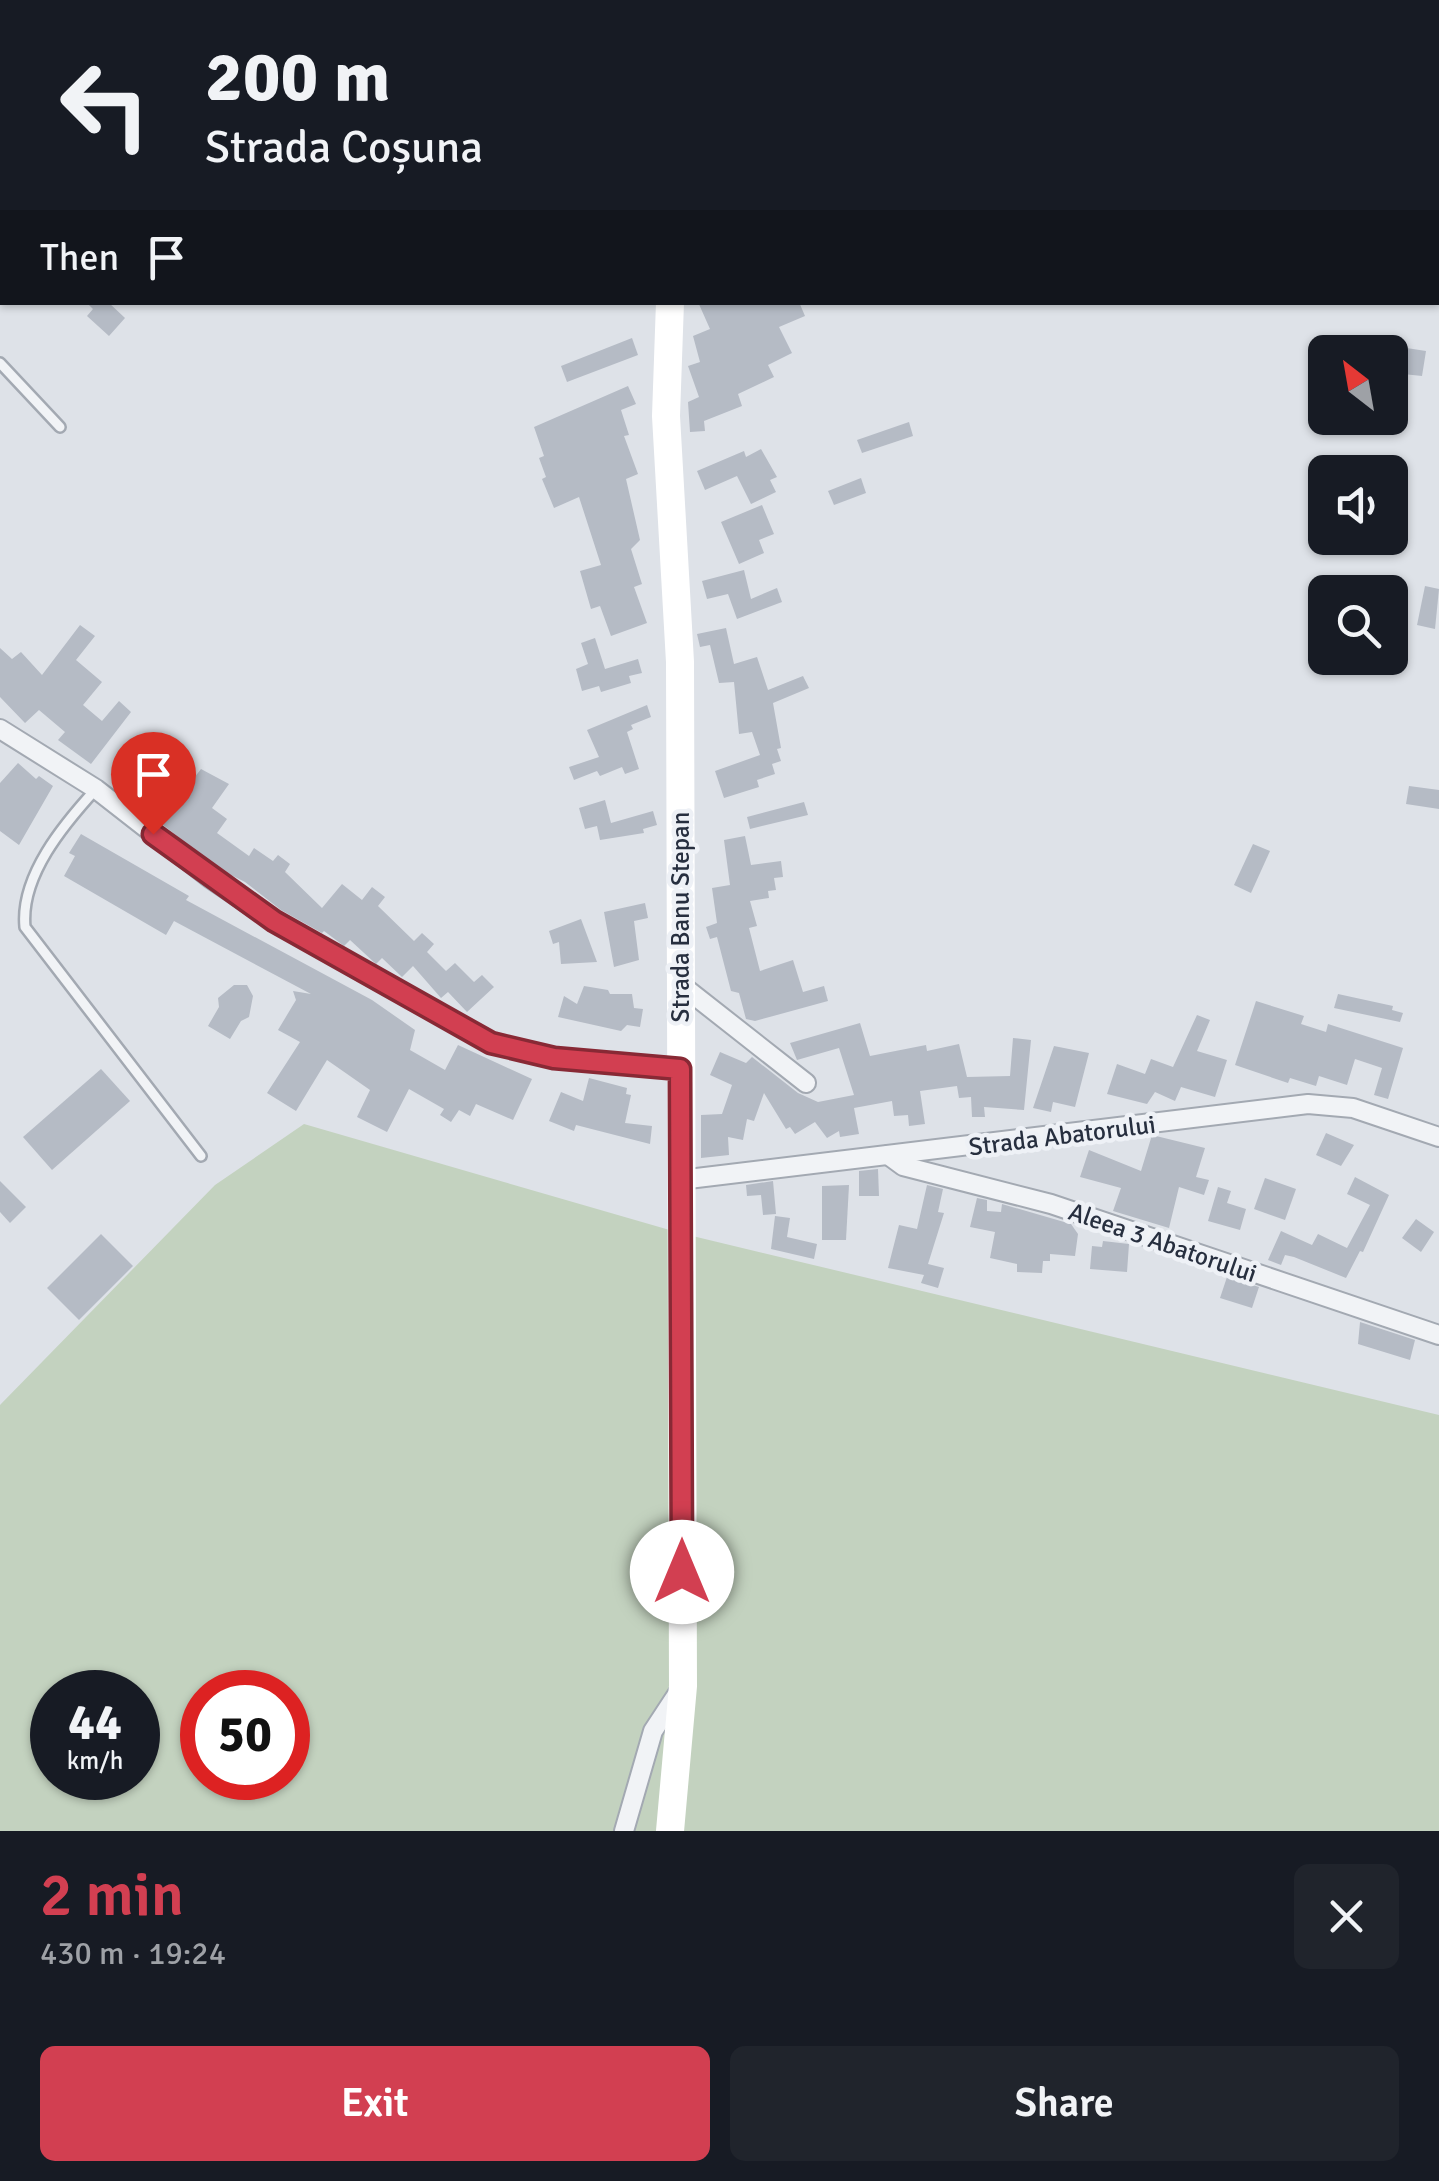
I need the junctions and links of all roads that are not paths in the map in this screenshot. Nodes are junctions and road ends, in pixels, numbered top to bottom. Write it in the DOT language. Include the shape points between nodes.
graph roads {
  1 [pos="670,305"];
  2 [pos="0,363"];
  3 [pos="60,427"];
  4 [pos="0,729"];
  5 [pos="96,789"];
  6 [pos="680,984"];
  7 [pos="680,1069"];
  8 [pos="806,1083"];
  9 [pos="1439,1137"];
  10 [pos="888,1155"];
  11 [pos="201,1156"];
  12 [pos="680,1180"];
  13 [pos="1439,1335"];
  14 [pos="683,1686"];
  15 [pos="624,1831"];
  16 [pos="670,1831"];
  1 -- 6 [label="main road, Strada Banu Stepan" via="666,416 680,662"];
  2 -- 3 [label="lane"];
  4 -- 5 [label="street"];
  5 -- 7 [label="street" via="274,921 491,1043 554,1058"];
  5 -- 11 [label="lane" via="69,819 32,882 25,926"];
  6 -- 7 [label="main road, Strada Banu Stepan"];
  6 -- 8 [label="street"];
  7 -- 12 [label="main road, Strada Banu Stepan"];
  9 -- 10 [label="street, Strada Abatorului" via="1352,1108 1308,1104"];
  10 -- 12 [label="street, Strada Abatorului"];
  10 -- 13 [label="street, Aleea 3 Abatorului" via="903,1166 1051,1204"];
  12 -- 14 [label="main road, Strada Banu Stepan"];
  14 -- 15 [label="street" via="653,1731"];
  14 -- 16 [label="main road, Strada Banu Stepan"];
}
